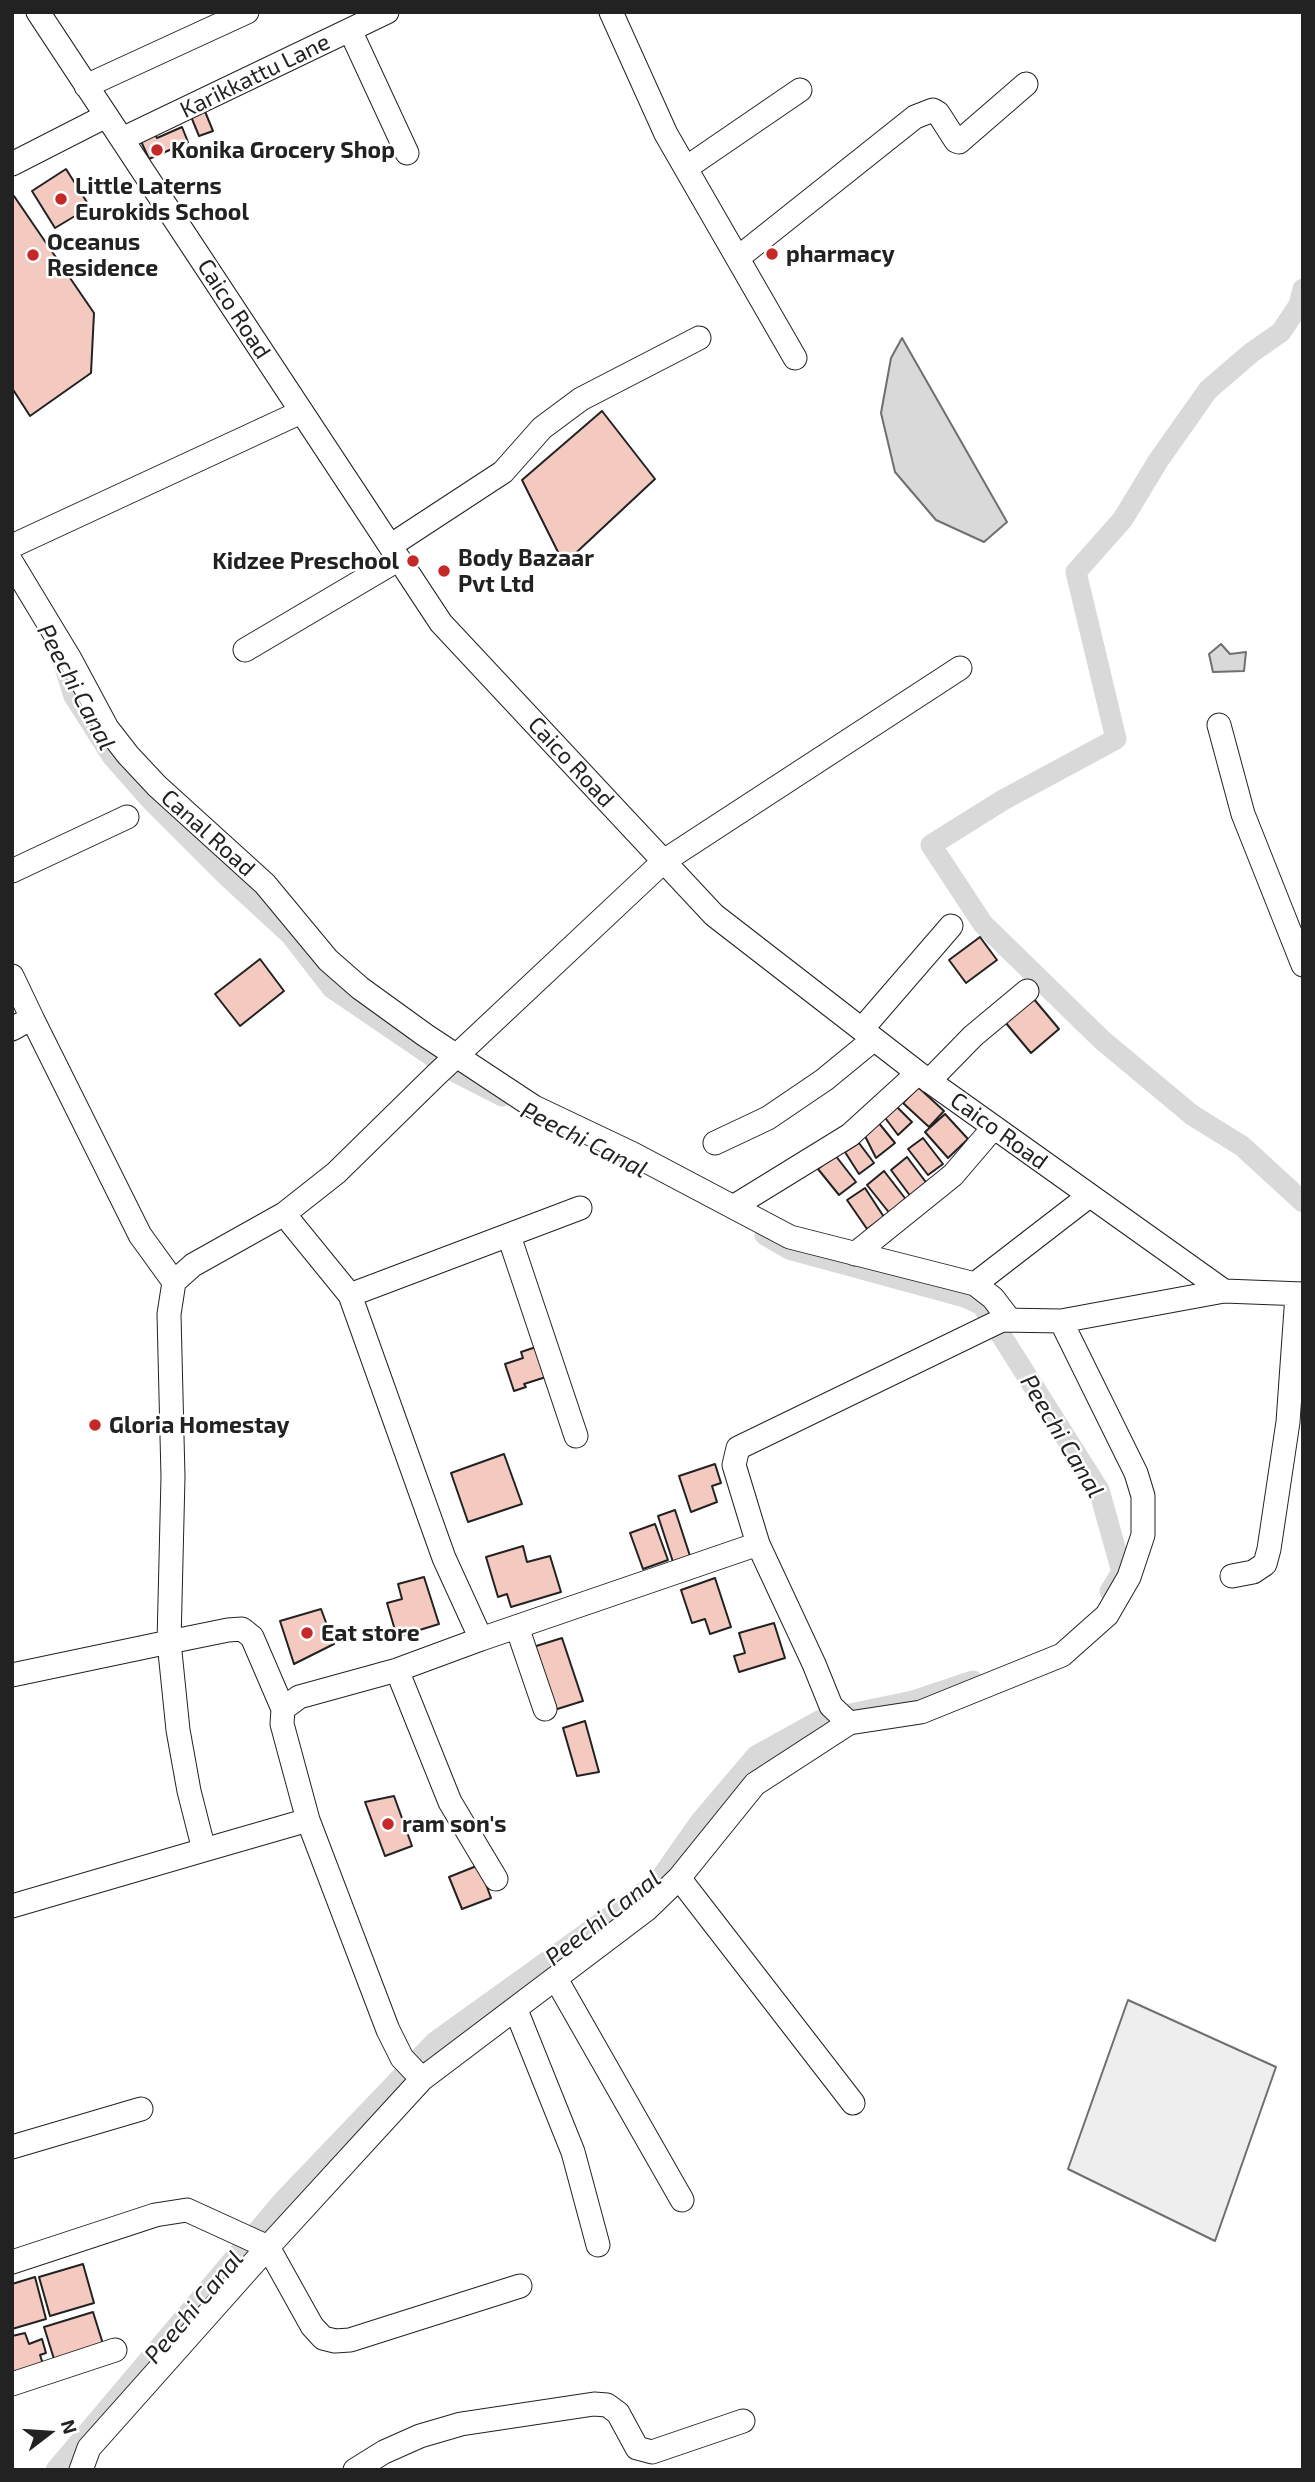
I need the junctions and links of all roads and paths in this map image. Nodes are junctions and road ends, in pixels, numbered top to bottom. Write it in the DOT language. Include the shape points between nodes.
graph roads {
  1 [pos="38,12"];
  2 [pos="247,12"];
  3 [pos="387,12"];
  4 [pos="611,12"];
  5 [pos="350,30"];
  6 [pos="1026,84"];
  7 [pos="86,86"];
  8 [pos="800,90"];
  9 [pos="106,116"];
  10 [pos="122,139"];
  11 [pos="407,153"];
  12 [pos="12,164"];
  13 [pos="686,168"];
  14 [pos="738,257"];
  15 [pos="699,338"];
  16 [pos="795,358"];
  17 [pos="302,412"];
  18 [pos="12,546"];
  19 [pos="394,553"];
  20 [pos="12,563"];
  21 [pos="245,650"];
  22 [pos="960,668"];
  23 [pos="1219,725"];
  24 [pos="127,817"];
  25 [pos="664,861"];
  26 [pos="12,872"];
  27 [pos="951,926"];
  28 [pos="1303,965"];
  29 [pos="12,976"];
  30 [pos="1027,991"];
  31 [pos="22,1024"];
  32 [pos="868,1034"];
  33 [pos="448,1064"];
  34 [pos="924,1077"];
  35 [pos="993,1127"];
  36 [pos="715,1143"];
  37 [pos="1089,1196"];
  38 [pos="733,1207"];
  39 [pos="580,1209"];
  40 [pos="284,1214"];
  41 [pos="509,1236"];
  42 [pos="855,1254"];
  43 [pos="174,1282"];
  44 [pos="975,1284"];
  45 [pos="1224,1291"];
  46 [pos="1300,1294"];
  47 [pos="350,1295"];
  48 [pos="1060,1321"];
  49 [pos="997,1323"];
  50 [pos="576,1436"];
  51 [pos="758,1544"];
  52 [pos="1232,1576"];
  53 [pos="517,1626"];
  54 [pos="481,1639"];
  55 [pos="169,1642"];
  56 [pos="397,1670"];
  57 [pos="12,1675"];
  58 [pos="283,1709"];
  59 [pos="545,1709"];
  60 [pos="849,1723"];
  61 [pos="308,1819"];
  62 [pos="204,1850"];
  63 [pos="679,1878"];
  64 [pos="496,1879"];
  65 [pos="12,1906"];
  66 [pos="556,1979"];
  67 [pos="516,2010"];
  68 [pos="414,2070"];
  69 [pos="853,2103"];
  70 [pos="141,2109"];
  71 [pos="12,2147"];
  72 [pos="682,2200"];
  73 [pos="598,2245"];
  74 [pos="268,2247"];
  75 [pos="12,2262"];
  76 [pos="520,2286"];
  77 [pos="115,2350"];
  78 [pos="12,2384"];
  79 [pos="743,2421"];
  80 [pos="81,2470"];
  81 [pos="355,2470"];
  1 -- 7 [label="street, Caico Road"];
  2 -- 7 [label="street"];
  3 -- 5 [label="street, Karikkattu Lane"];
  4 -- 13 [label="street"];
  5 -- 10 [label="street, Karikkattu Lane"];
  5 -- 11 [label="street"];
  6 -- 14 [label="street" via="959,142 933,110 915,117"];
  7 -- 9 [label="street, Caico Road"];
  8 -- 13 [label="street"];
  9 -- 10 [label="street, Caico Road"];
  9 -- 12 [label="street"];
  10 -- 17 [label="street, Caico Road"];
  13 -- 14 [label="street"];
  14 -- 16 [label="street"];
  15 -- 19 [label="street" via="581,399 542,428 503,472"];
  17 -- 18 [label="street"];
  17 -- 19 [label="street, Caico Road"];
  19 -- 21 [label="street"];
  19 -- 25 [label="street, Caico Road" via="441,623"];
  20 -- 33 [label="street, Canal Road" via="107,728 128,755 265,884 328,960"];
  22 -- 25 [label="street"];
  23 -- 28 [label="street" via="1243,814"];
  24 -- 26 [label="street"];
  25 -- 32 [label="street, Caico Road" via="714,915"];
  25 -- 33 [label="street"];
  27 -- 32 [label="street"];
  29 -- 31 [label="street"];
  30 -- 34 [label="street"];
  31 -- 43 [label="street" via="140,1235"];
  32 -- 34 [label="street, Caico Road"];
  32 -- 36 [label="street" via="824,1080 768,1118"];
  33 -- 38 [label="street, Canal Road"];
  33 -- 40 [label="street" via="336,1173"];
  34 -- 35 [label="street, Caico Road"];
  34 -- 38 [label="street" via="850,1135"];
  35 -- 37 [label="street, Caico Road"];
  35 -- 42 [label="street" via="953,1175"];
  37 -- 44 [label="street"];
  37 -- 45 [label="street, Caico Road"];
  38 -- 42 [label="street, Canal Road" via="790,1237"];
  39 -- 41 [label="street"];
  40 -- 43 [label="street" via="193,1265"];
  40 -- 47 [label="street"];
  41 -- 47 [label="street"];
  41 -- 50 [label="street"];
  42 -- 44 [label="street, Canal Road"];
  43 -- 55 [label="street" via="169,1314 173,1477"];
  44 -- 49 [label="street" via="993,1298"];
  45 -- 46 [label="street"];
  45 -- 48 [label="street"];
  46 -- 52 [label="street" via="1269,1549 1265,1564"];
  47 -- 54 [label="street" via="444,1558"];
  48 -- 49 [label="street"];
  48 -- 60 [label="street" via="1136,1473 1143,1496 1143,1535 1129,1577 1107,1615 1062,1655 920,1712"];
  49 -- 51 [label="street" via="738,1448 734,1465"];
  51 -- 53 [label="street"];
  51 -- 60 [label="street" via="831,1706"];
  53 -- 54 [label="street"];
  53 -- 59 [label="street"];
  54 -- 56 [label="street"];
  55 -- 57 [label="street"];
  55 -- 58 [label="street" via="242,1629 251,1637"];
  55 -- 62 [label="street" via="178,1730"];
  56 -- 58 [label="street" via="299,1698"];
  56 -- 64 [label="street" via="450,1802"];
  58 -- 61 [label="street" via="282,1724"];
  60 -- 63 [label="street" via="755,1784"];
  61 -- 62 [label="street"];
  61 -- 68 [label="street" via="388,2029"];
  62 -- 65 [label="street"];
  63 -- 66 [label="street" via="647,1909"];
  63 -- 69 [label="street"];
  66 -- 67 [label="street"];
  66 -- 72 [label="street"];
  67 -- 68 [label="street"];
  67 -- 73 [label="street" via="573,2152"];
  68 -- 74 [label="street"];
  70 -- 71 [label="street"];
  74 -- 75 [label="street" via="187,2210 155,2215"];
  74 -- 76 [label="street" via="312,2326 323,2338 335,2341"];
  74 -- 80 [label="street" via="89,2448"];
  77 -- 78 [label="street"];
  79 -- 81 [label="street" via="652,2452 637,2448 618,2413 607,2405 594,2404 461,2424 420,2436"];
}
